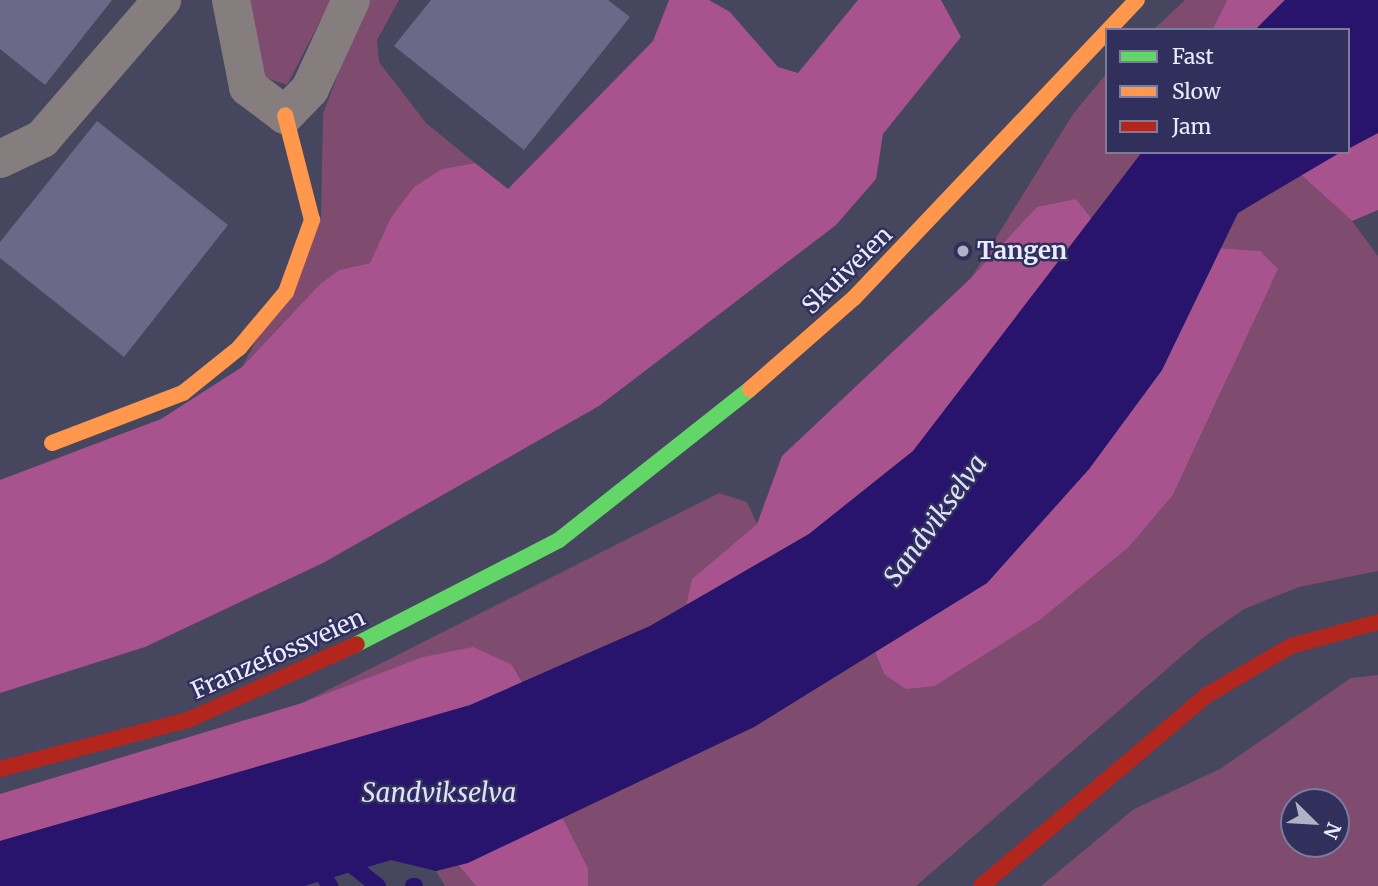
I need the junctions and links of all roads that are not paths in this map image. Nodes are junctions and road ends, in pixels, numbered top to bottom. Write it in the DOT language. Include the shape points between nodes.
graph roads {
  1 [pos="162,0"];
  2 [pos="231,0"];
  3 [pos="351,0"];
  4 [pos="1137,0"];
  5 [pos="1110,28"];
  6 [pos="1105,34"];
  7 [pos="285,115"];
  8 [pos="0,159"];
  9 [pos="52,443"];
  10 [pos="559,540"];
  11 [pos="1378,622"];
  12 [pos="0,769"];
  13 [pos="981,886"];
  1 -- 8 [label="street" via="41,139"];
  2 -- 7 [label="street" via="248,87"];
  3 -- 7 [label="street" via="310,89"];
  4 -- 5 [label="main road, Skuiveien"];
  6 -- 10 [label="main road, Skuiveien" via="854,298 673,456"];
  7 -- 9 [label="main road" via="312,220 286,292 240,348 183,393"];
  10 -- 12 [label="main road, Franzefossveien" via="278,684 188,720"];
  11 -- 13 [label="main road" via="1323,634 1250,666 1066,811"];
}
